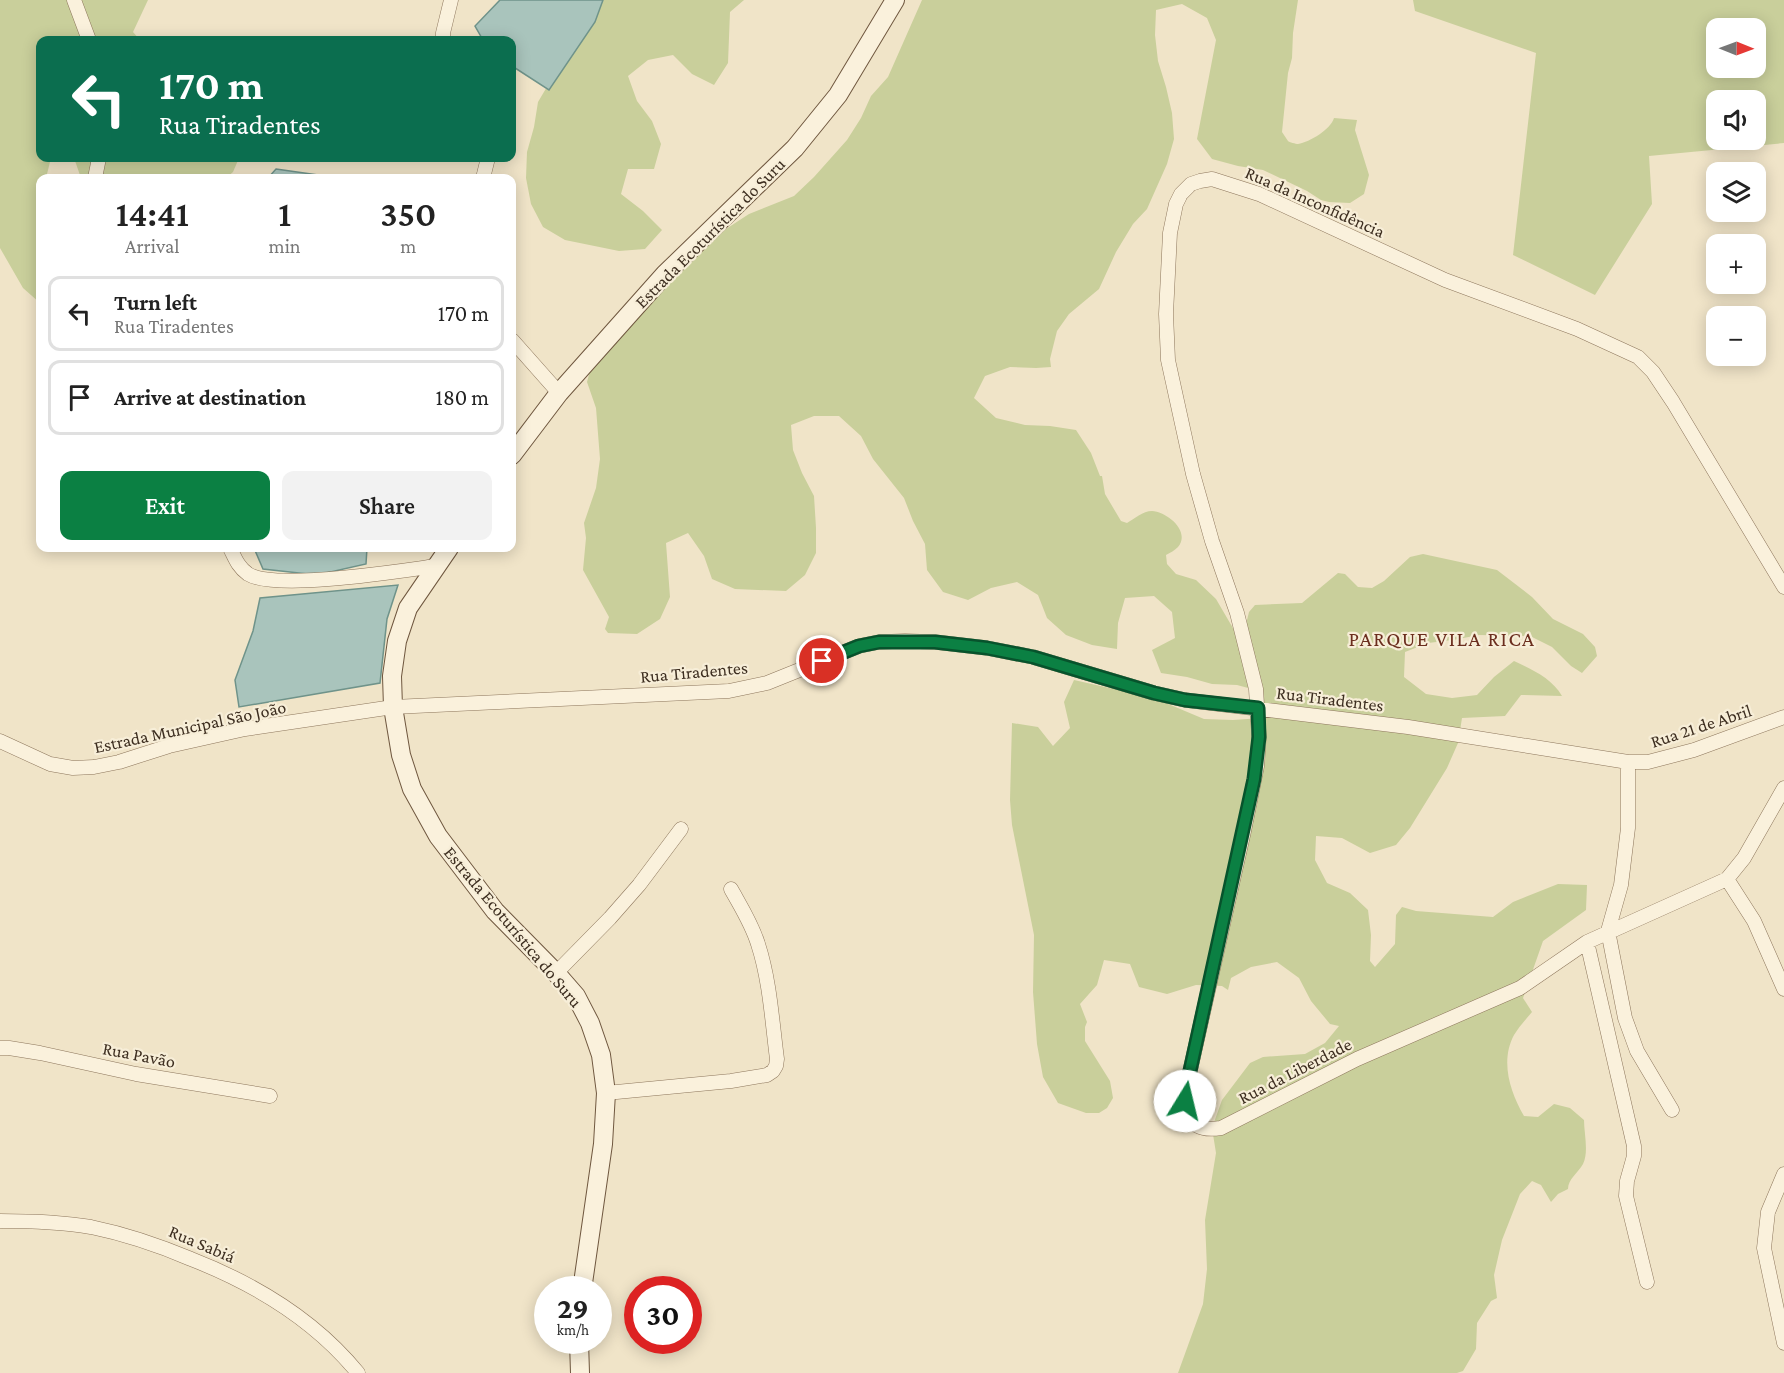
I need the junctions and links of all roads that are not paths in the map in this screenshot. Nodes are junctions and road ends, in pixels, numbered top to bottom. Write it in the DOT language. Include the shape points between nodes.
graph roads {
  1 [pos="74,0"];
  2 [pos="451,0"];
  3 [pos="895,0"];
  4 [pos="88,36"];
  5 [pos="443,36"];
  6 [pos="516,345"];
  7 [pos="559,393"];
  8 [pos="516,450"];
  9 [pos="232,552"];
  10 [pos="446,552"];
  11 [pos="436,566"];
  12 [pos="1784,587"];
  13 [pos="393,707"];
  14 [pos="1258,708"];
  15 [pos="1784,717"];
  16 [pos="0,741"];
  17 [pos="1628,762"];
  18 [pos="1784,788"];
  19 [pos="681,829"];
  20 [pos="1727,879"];
  21 [pos="731,889"];
  22 [pos="1608,932"];
  23 [pos="1587,942"];
  24 [pos="556,973"];
  25 [pos="1784,989"];
  26 [pos="0,1048"];
  27 [pos="606,1093"];
  28 [pos="270,1096"];
  29 [pos="1672,1110"];
  30 [pos="1784,1173"];
  31 [pos="0,1221"];
  32 [pos="584,1276"];
  33 [pos="1647,1282"];
  34 [pos="1784,1343"];
  35 [pos="579,1354"];
  36 [pos="358,1373"];
  37 [pos="580,1373"];
  1 -- 4 [label="street"];
  2 -- 5 [label="street"];
  3 -- 7 [label="main road, Estrada Ecoturística do Suru" via="838,95 795,148 665,274"];
  6 -- 7 [label="street"];
  7 -- 8 [label="main road, Estrada Ecoturística do Suru"];
  9 -- 11 [label="street" via="237,564 259,579 341,578"];
  10 -- 11 [label="main road, Estrada Ecoturística do Suru"];
  11 -- 13 [label="main road, Estrada Ecoturística do Suru" via="408,608 397,641"];
  12 -- 14 [label="street, Rua da Inconfidência" via="1673,402 1638,357 1446,280 1259,194 1221,180 1200,180 1181,194 1170,233 1168,360 1193,474 1237,613"];
  13 -- 14 [label="street, Rua Tiradentes" via="729,691 767,683 859,646 905,640 1010,653 1154,693"];
  13 -- 16 [label="street, Estrada Municipal São João" via="245,729 94,767 50,764"];
  13 -- 24 [label="main road, Estrada Ecoturística do Suru" via="401,755 412,789 438,836 495,910"];
  14 -- 17 [label="street, Rua Tiradentes" via="1430,730"];
  14 -- 23 [label="street, Rua da Liberdade" via="1257,766 1188,1080 1186,1112 1197,1126 1221,1128 1357,1059 1520,988"];
  15 -- 17 [label="street, Rua 21 de Abril" via="1694,750 1648,762"];
  17 -- 22 [label="street" via="1629,801 1621,885"];
  18 -- 20 [label="street" via="1744,858"];
  19 -- 24 [label="street" via="617,910"];
  20 -- 22 [label="street, Rua da Liberdade"];
  20 -- 25 [label="street" via="1754,921"];
  21 -- 27 [label="street" via="750,923 764,963 777,1059 773,1071 731,1081"];
  22 -- 23 [label="street, Rua da Liberdade"];
  22 -- 29 [label="street" via="1625,1018 1637,1051"];
  23 -- 33 [label="street" via="1634,1146 1626,1196"];
  24 -- 27 [label="main road, Estrada Ecoturística do Suru" via="576,996 590,1023 601,1055"];
  26 -- 28 [label="street, Rua Pavão"];
  27 -- 32 [label="main road, Estrada Ecoturística do Suru" via="603,1144"];
  30 -- 34 [label="street" via="1768,1212 1764,1248"];
  31 -- 36 [label="street, Rua Sabiá" via="89,1227 156,1244 241,1280 277,1301 333,1344"];
  35 -- 37 [label="main road"];
}
